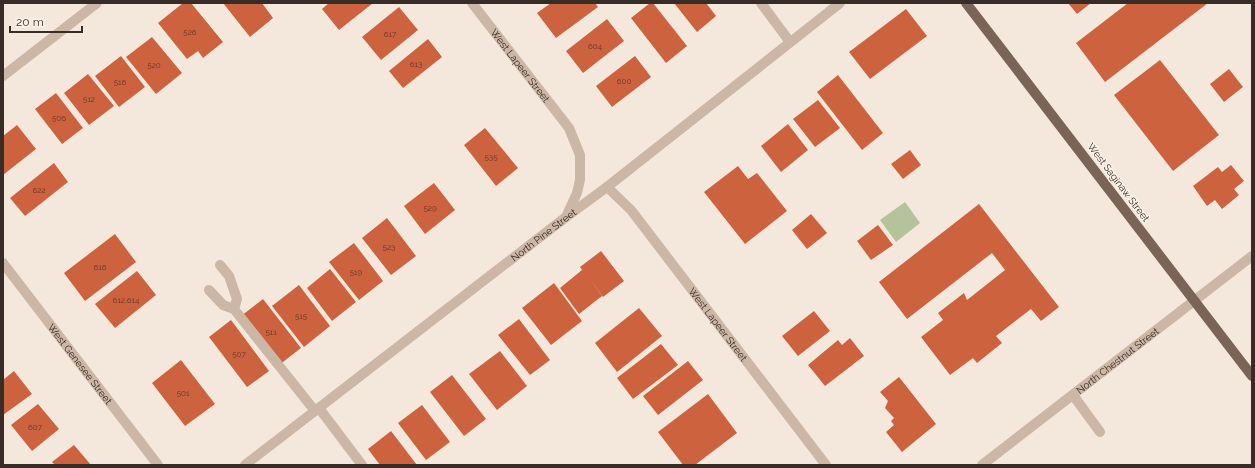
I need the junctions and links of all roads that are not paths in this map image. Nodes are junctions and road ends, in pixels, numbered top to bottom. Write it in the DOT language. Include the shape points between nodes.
graph roads {
  1 [pos="97,3"];
  2 [pos="472,3"];
  3 [pos="761,3"];
  4 [pos="840,3"];
  5 [pos="966,3"];
  6 [pos="790,42"];
  7 [pos="3,76"];
  8 [pos="607,187"];
  9 [pos="566,217"];
  10 [pos="1252,256"];
  11 [pos="3,263"];
  12 [pos="220,265"];
  13 [pos="209,290"];
  14 [pos="1194,301"];
  15 [pos="234,310"];
  16 [pos="1252,376"];
  17 [pos="1073,395"];
  18 [pos="317,410"];
  19 [pos="1100,432"];
  20 [pos="158,465"];
  21 [pos="245,465"];
  22 [pos="362,465"];
  23 [pos="826,465"];
  24 [pos="982,465"];
  1 -- 7 [label="street"];
  2 -- 9 [label="street, West Lapeer Street" via="569,128 580,155 580,180"];
  3 -- 6 [label="street"];
  4 -- 6 [label="street, North Pine Street"];
  5 -- 14 [label="main road, West Saginaw Street"];
  6 -- 8 [label="street, North Pine Street"];
  8 -- 9 [label="street, North Pine Street"];
  8 -- 23 [label="street, West Lapeer Street" via="631,210"];
  9 -- 18 [label="street, North Pine Street"];
  10 -- 14 [label="street, North Chestnut Street"];
  11 -- 20 [label="street, West Genesee Street"];
  12 -- 15 [label="street" via="229,276 237,299"];
  13 -- 15 [label="street" via="223,304"];
  14 -- 16 [label="main road, West Saginaw Street"];
  14 -- 17 [label="street, North Chestnut Street"];
  15 -- 18 [label="street"];
  17 -- 19 [label="street"];
  17 -- 24 [label="street, North Chestnut Street"];
  18 -- 21 [label="street, North Pine Street"];
  18 -- 22 [label="street"];
}
